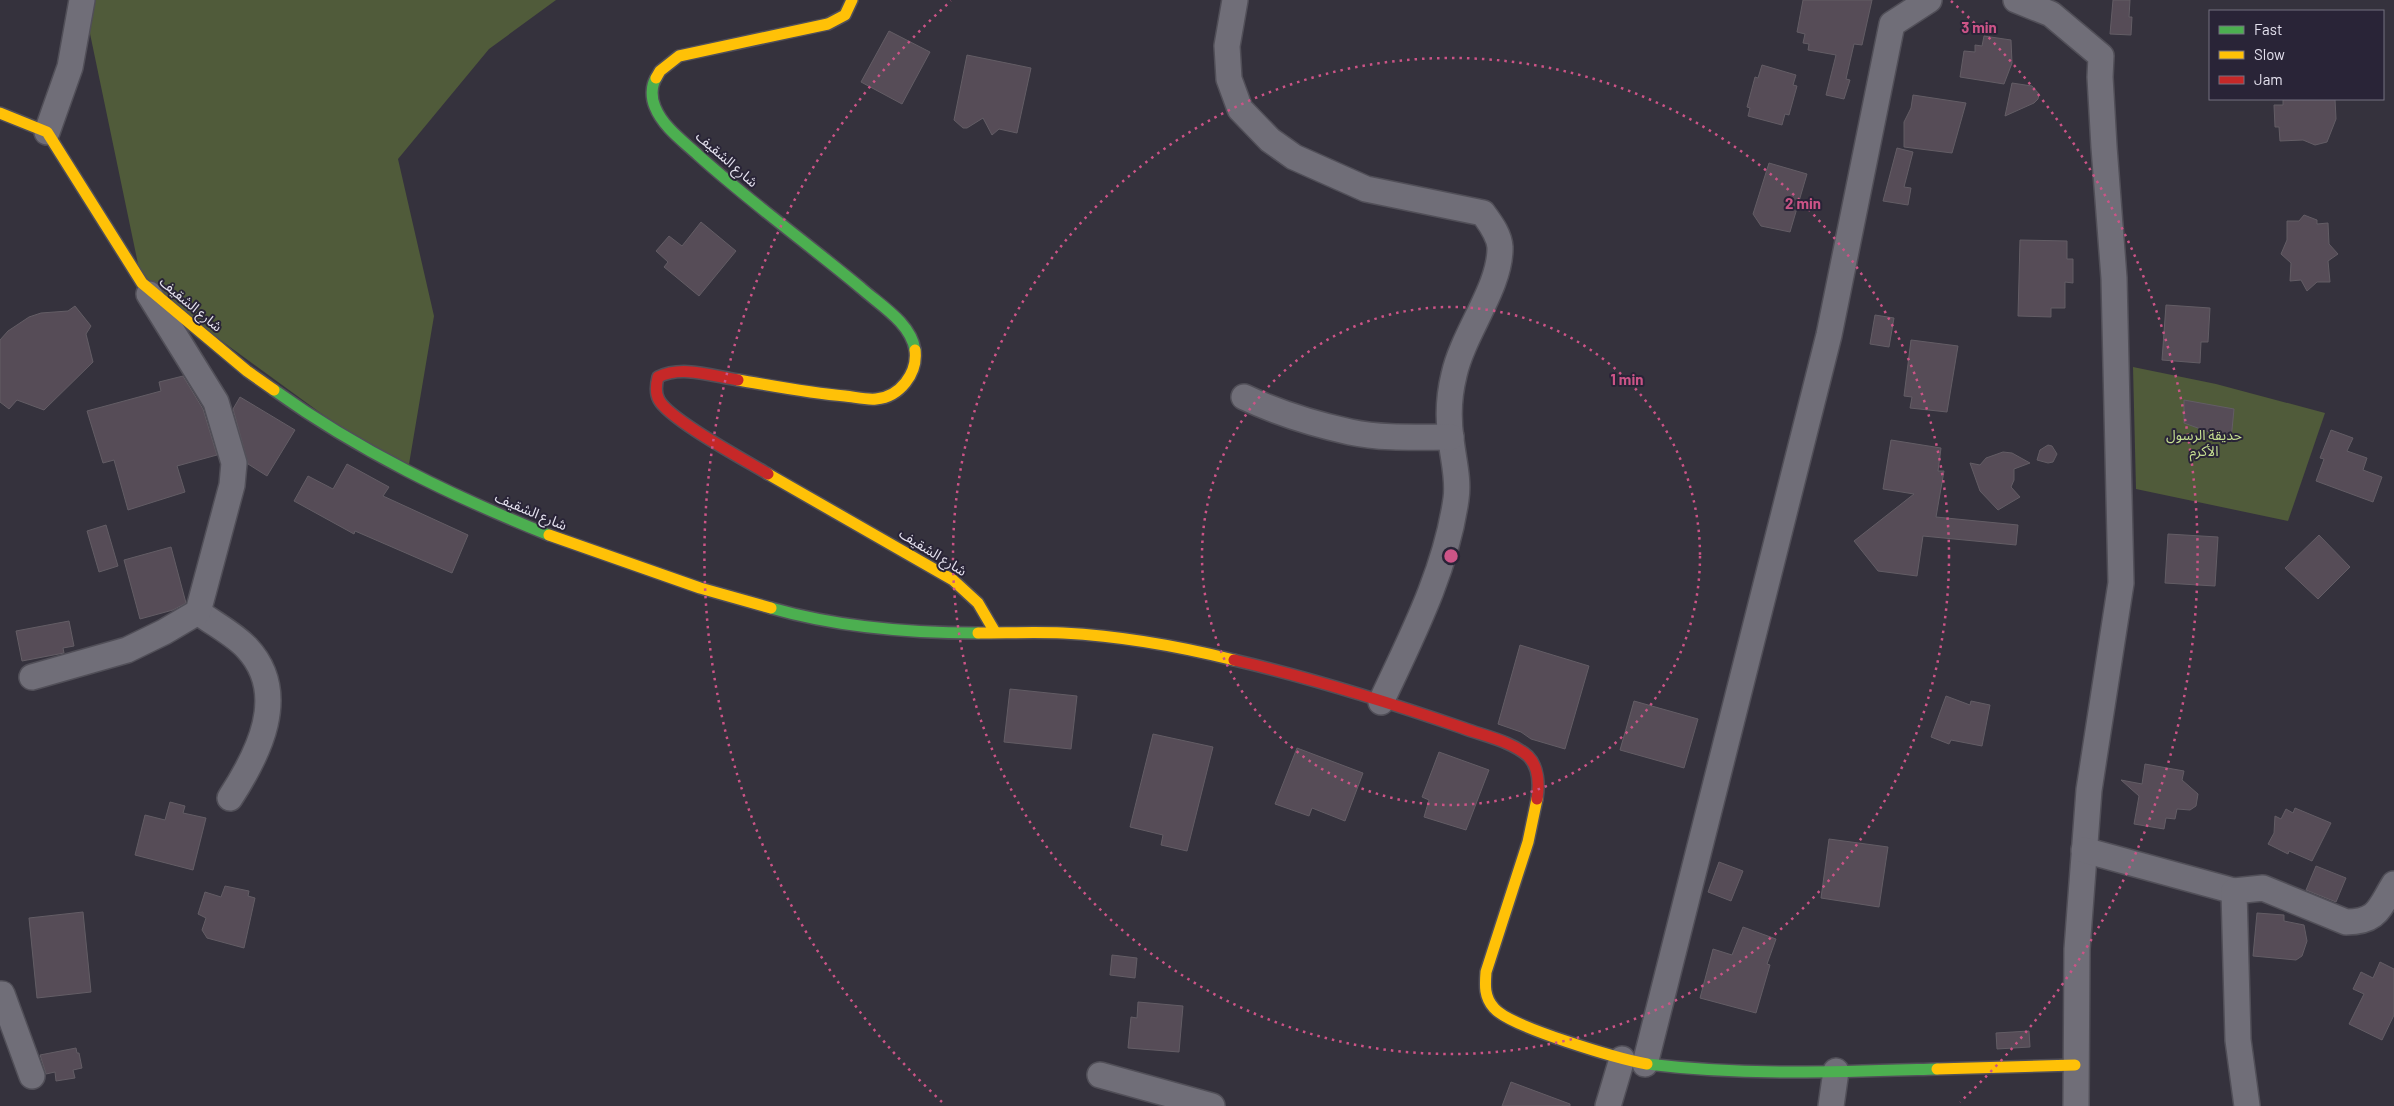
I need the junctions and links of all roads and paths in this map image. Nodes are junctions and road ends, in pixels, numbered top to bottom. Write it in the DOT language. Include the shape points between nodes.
graph roads {
  1 [pos="82,0"];
  2 [pos="852,0"];
  3 [pos="1235,0"];
  4 [pos="1928,0"];
  5 [pos="2016,0"];
  6 [pos="0,113"];
  7 [pos="48,132"];
  8 [pos="142,284"];
  9 [pos="1244,397"];
  10 [pos="1451,438"];
  11 [pos="198,612"];
  12 [pos="995,632"];
  13 [pos="32,677"];
  14 [pos="1381,702"];
  15 [pos="230,798"];
  16 [pos="2084,850"];
  17 [pos="2394,884"];
  18 [pos="2234,891"];
  19 [pos="0,994"];
  20 [pos="1634,1062"];
  21 [pos="2075,1065"];
  22 [pos="1836,1071"];
  23 [pos="1100,1075"];
  24 [pos="32,1076"];
  25 [pos="1212,1106"];
  26 [pos="1608,1106"];
  27 [pos="1831,1106"];
  28 [pos="2076,1106"];
  29 [pos="2247,1106"];
  1 -- 7 [label="street" via="70,67"];
  2 -- 12 [label="street, شارع الشقيف" via="845,15 828,24 679,56 660,71 652,92 659,114 675,134 726,181 902,324 914,342 916,357 913,370 904,386 876,399 812,393 686,371 670,371 658,377 657,396 662,405 676,416 731,452 953,580 982,607"];
  3 -- 10 [label="street" via="1227,46 1229,79 1240,109 1270,140 1294,157 1366,189 1483,213 1494,229 1500,245 1498,269 1454,374 1450,403"];
  4 -- 20 [label="street" via="1892,24 1829,335"];
  5 -- 16 [label="street" via="2051,14 2101,56 2114,278 2121,583 2089,790"];
  6 -- 7 [label="street"];
  7 -- 8 [label="street, شارع الشقيف"];
  8 -- 11 [label="street" via="216,402 234,463 230,495"];
  8 -- 12 [label="street, شارع الشقيف" via="247,370 310,415 408,473 577,546 700,588 810,619 879,627"];
  9 -- 10 [label="street" via="1277,412 1351,432 1391,437"];
  10 -- 14 [label="street" via="1456,498 1447,541 1422,614"];
  11 -- 13 [label="street" via="127,650"];
  11 -- 15 [label="street" via="247,648 258,662 268,699 267,721 260,744"];
  12 -- 14 [label="street" via="1107,637 1198,651 1286,672"];
  14 -- 20 [label="street" via="1516,747 1530,758 1540,787 1538,801 1486,972 1489,1002 1507,1018 1564,1041"];
  16 -- 18 [label="street"];
  16 -- 21 [label="street" via="2077,949"];
  17 -- 18 [label="street" via="2374,916 2360,922 2346,922 2263,888"];
  18 -- 29 [label="street" via="2238,1040"];
  19 -- 24 [label="street"];
  20 -- 22 [label="street" via="1694,1070 1778,1074"];
  20 -- 26 [label="street"];
  21 -- 22 [label="street"];
  21 -- 28 [label="street"];
  22 -- 27 [label="street"];
  23 -- 25 [label="street"];
}
